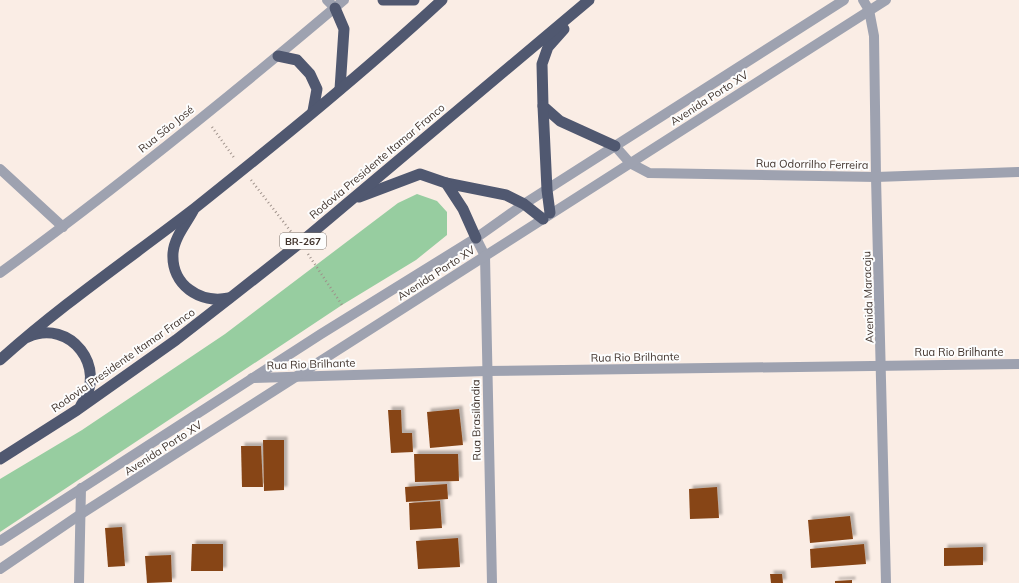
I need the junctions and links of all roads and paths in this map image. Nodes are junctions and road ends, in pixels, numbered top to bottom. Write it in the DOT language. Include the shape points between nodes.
graph roads {
  1 [pos="344,0"];
  2 [pos="383,0"];
  3 [pos="414,0"];
  4 [pos="442,0"];
  5 [pos="589,0"];
  6 [pos="844,0"];
  7 [pos="863,0"];
  8 [pos="886,0"];
  9 [pos="331,4"];
  10 [pos="869,10"];
  11 [pos="278,56"];
  12 [pos="340,89"];
  13 [pos="543,106"];
  14 [pos="314,110"];
  15 [pos="204,115"];
  16 [pos="615,146"];
  17 [pos="630,163"];
  18 [pos="242,169"];
  19 [pos="0,170"];
  20 [pos="1019,172"];
  21 [pos="876,177"];
  22 [pos="446,183"];
  23 [pos="547,190"];
  24 [pos="351,200"];
  25 [pos="524,204"];
  26 [pos="195,207"];
  27 [pos="547,216"];
  28 [pos="63,227"];
  29 [pos="476,238"];
  30 [pos="300,243"];
  31 [pos="485,256"];
  32 [pos="0,273"];
  33 [pos="230,298"];
  34 [pos="351,315"];
  35 [pos="22,340"];
  36 [pos="0,360"];
  37 [pos="1019,364"];
  38 [pos="882,365"];
  39 [pos="487,371"];
  40 [pos="296,377"];
  41 [pos="252,378"];
  42 [pos="77,410"];
  43 [pos="0,459"];
  44 [pos="82,488"];
  45 [pos="81,514"];
  46 [pos="0,541"];
  47 [pos="0,569"];
  48 [pos="79,583"];
  49 [pos="492,583"];
  50 [pos="886,583"];
  1 -- 9 [label="street, Rua São José"];
  2 -- 3 [label="highway"];
  4 -- 12 [label="highway" via="389,49"];
  5 -- 13 [label="highway" via="548,47 542,64"];
  5 -- 24 [label="highway, Rodovia Presidente Itamar Franco / BR-267"];
  6 -- 16 [label="street, Avenida Porto XV"];
  7 -- 10 [label="street"];
  8 -- 10 [label="street, Avenida Porto XV"];
  9 -- 11 [label="street, Rua São José"];
  9 -- 12 [label="highway" via="344,29"];
  10 -- 17 [label="street, Avenida Porto XV"];
  10 -- 21 [label="street, Avenida Maracaju" via="874,36"];
  11 -- 14 [label="highway" via="297,60 310,74 317,89"];
  11 -- 15 [label="street, Rua São José"];
  12 -- 14 [label="highway"];
  13 -- 16 [label="highway" via="560,121"];
  13 -- 23 [label="highway"];
  14 -- 18 [label="highway"];
  15 -- 18 [label="path"];
  15 -- 28 [label="street, Rua São José"];
  16 -- 17 [label="street, Rua Odorrilho Ferreira"];
  16 -- 23 [label="street, Avenida Porto XV"];
  17 -- 21 [label="street, Rua Odorrilho Ferreira" via="648,173"];
  17 -- 27 [label="street, Avenida Porto XV"];
  18 -- 26 [label="highway"];
  18 -- 30 [label="path"];
  19 -- 28 [label="street"];
  20 -- 21 [label="street, Rua Odorrilho Ferreira"];
  21 -- 38 [label="street, Avenida Maracaju"];
  22 -- 24 [label="highway" via="420,174"];
  22 -- 25 [label="highway" via="506,195"];
  22 -- 29 [label="highway" via="463,209"];
  23 -- 25 [label="street, Avenida Porto XV"];
  23 -- 27 [label="highway"];
  24 -- 30 [label="highway, Rodovia Presidente Itamar Franco / BR-267"];
  25 -- 27 [label="highway"];
  25 -- 29 [label="street, Avenida Porto XV"];
  26 -- 33 [label="highway" via="177,238 173,253 174,267 180,281 190,292 218,301"];
  26 -- 35 [label="highway"];
  27 -- 31 [label="street, Avenida Porto XV"];
  28 -- 32 [label="street, Rua São José"];
  29 -- 31 [label="street"];
  29 -- 34 [label="street, Avenida Porto XV"];
  30 -- 33 [label="highway, Rodovia Presidente Itamar Franco / BR-267"];
  30 -- 34 [label="path"];
  31 -- 39 [label="street, Rua Brasilândia"];
  31 -- 40 [label="street, Avenida Porto XV"];
  33 -- 42 [label="highway, Rodovia Presidente Itamar Franco / BR-267"];
  34 -- 41 [label="street, Avenida Porto XV"];
  35 -- 36 [label="highway"];
  35 -- 42 [label="highway" via="35,334 50,333 64,336 76,344 86,356 91,370 91,384 86,398"];
  37 -- 38 [label="street, Rua Rio Brilhante"];
  38 -- 39 [label="street, Rua Rio Brilhante"];
  38 -- 50 [label="street, Avenida Maracaju"];
  39 -- 40 [label="street, Rua Rio Brilhante"];
  39 -- 49 [label="street, Rua Brasilândia"];
  40 -- 41 [label="street, Rua Rio Brilhante"];
  40 -- 45 [label="street, Avenida Porto XV"];
  41 -- 44 [label="street, Avenida Porto XV"];
  42 -- 43 [label="highway, Rodovia Presidente Itamar Franco / BR-267"];
  44 -- 45 [label="street"];
  44 -- 46 [label="street, Avenida Porto XV"];
  45 -- 47 [label="street, Avenida Porto XV"];
  45 -- 48 [label="street"];
}
